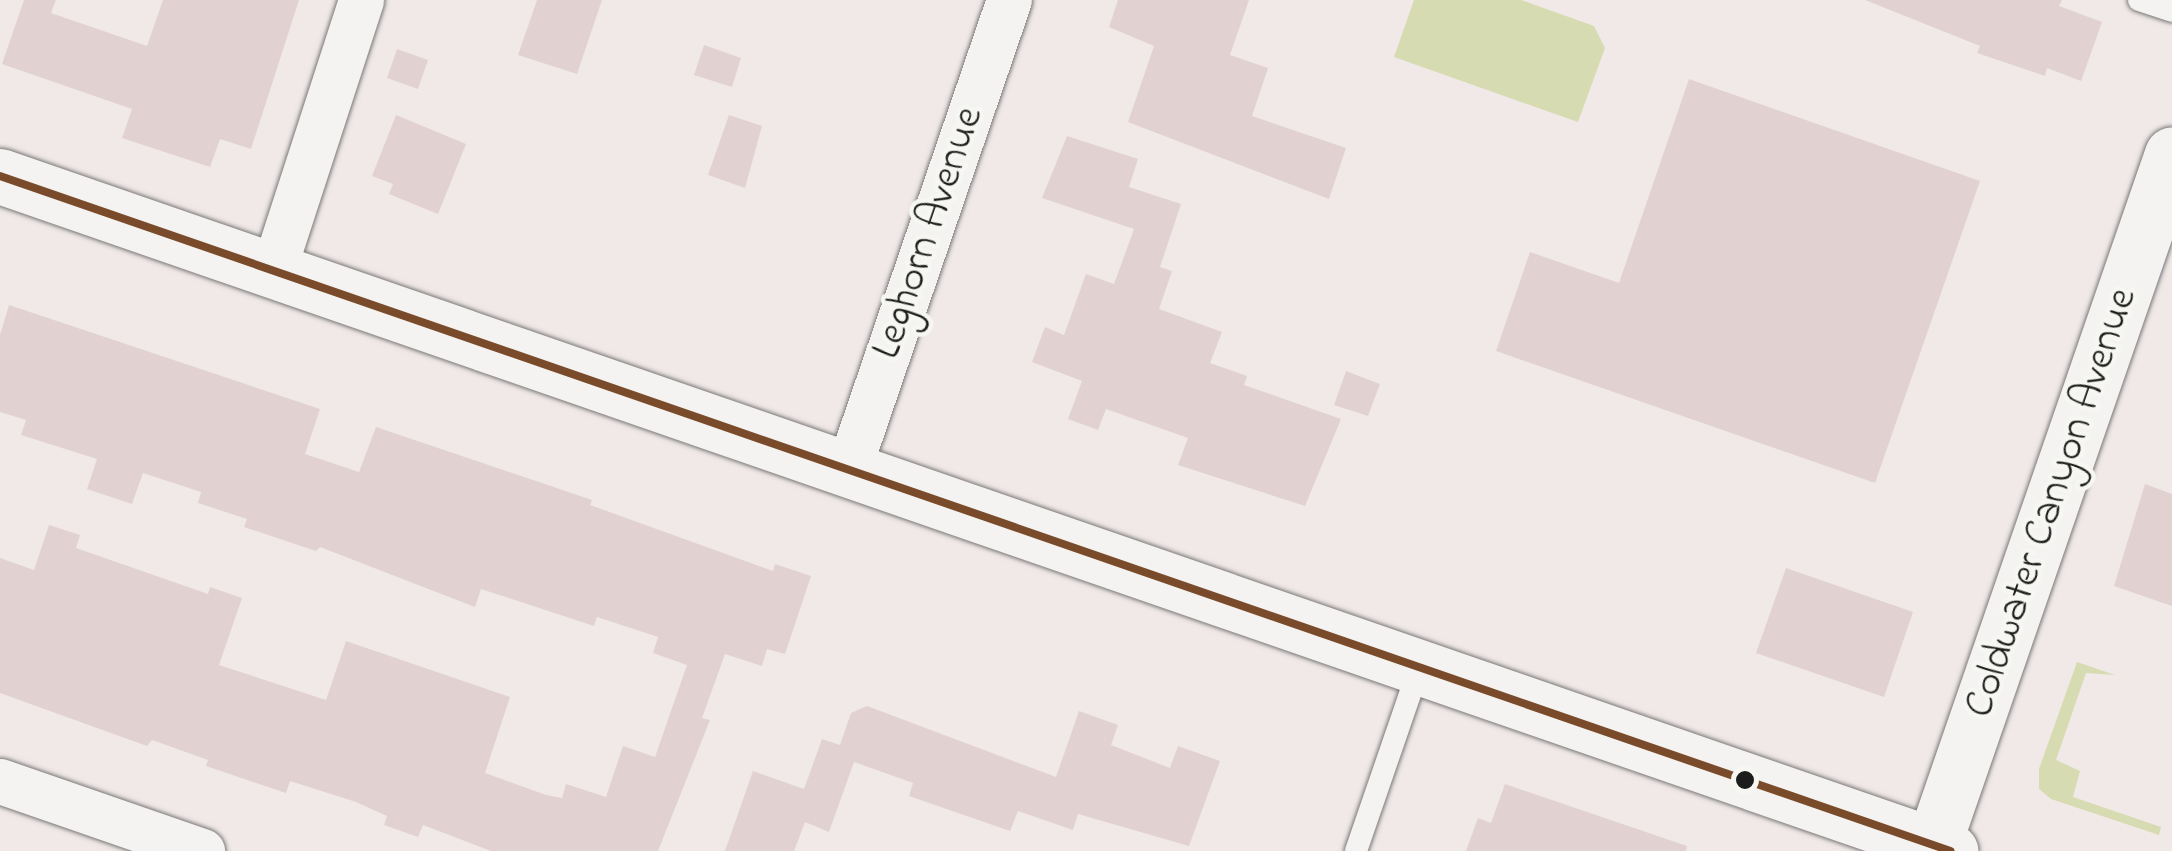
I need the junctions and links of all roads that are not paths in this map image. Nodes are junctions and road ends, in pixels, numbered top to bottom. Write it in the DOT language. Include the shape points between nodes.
graph roads {
  1 [pos="361,0"];
  2 [pos="1009,0"];
  3 [pos="2139,0"];
  4 [pos="2172,11"];
  5 [pos="2172,154"];
  6 [pos="0,176"];
  7 [pos="274,268"];
  8 [pos="849,467"];
  9 [pos="1419,668"];
  10 [pos="0,782"];
  11 [pos="1938,849"];
  12 [pos="202,851"];
  13 [pos="1356,851"];
  1 -- 7 [label="street"];
  2 -- 8 [label="street, Leghorn Avenue"];
  3 -- 4 [label="lane"];
  5 -- 11 [label="main road, Coldwater Canyon Avenue"];
  6 -- 7 [label="main road"];
  7 -- 8 [label="main road"];
  8 -- 9 [label="main road"];
  9 -- 11 [label="main road"];
  9 -- 13 [label="lane"];
  10 -- 12 [label="street"];
}
